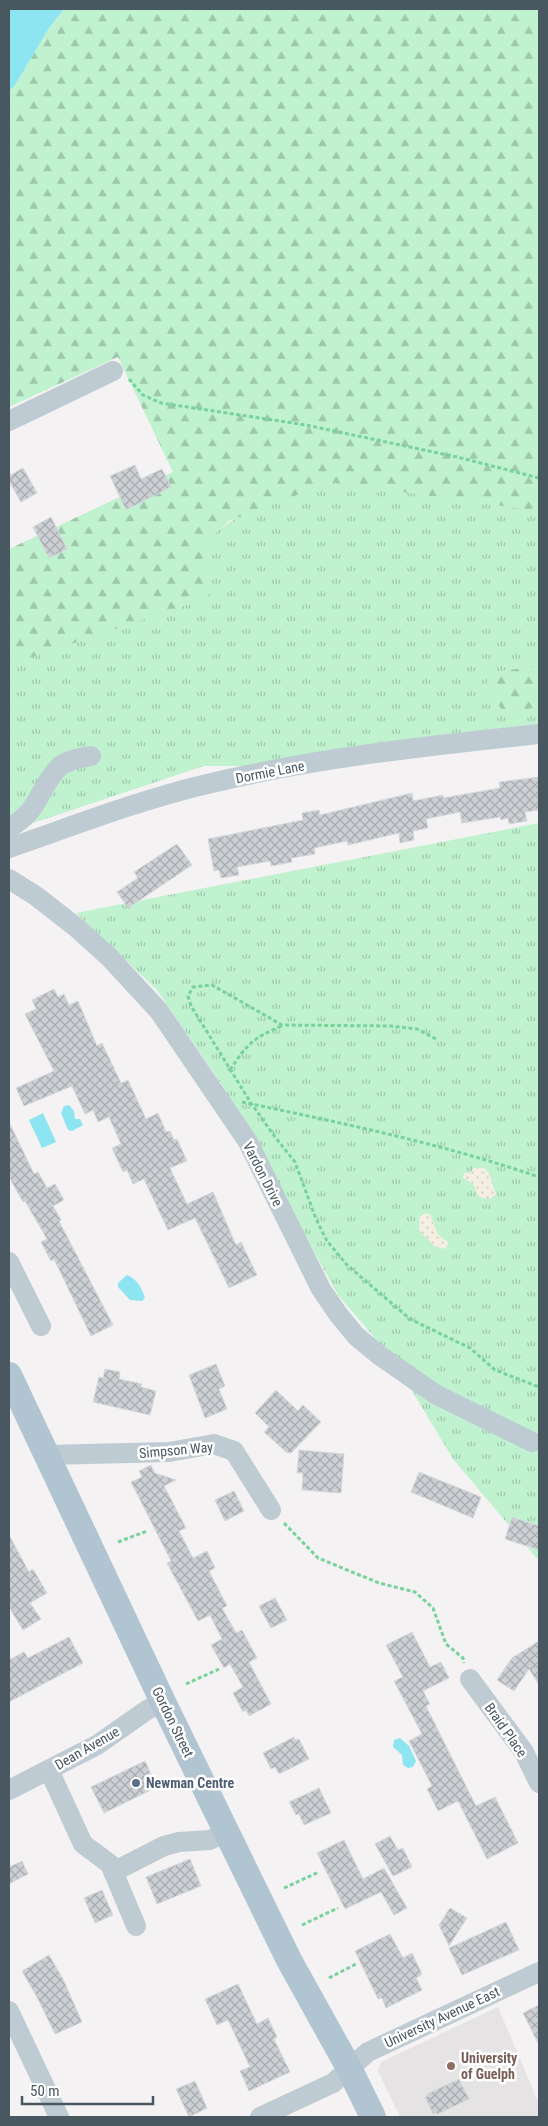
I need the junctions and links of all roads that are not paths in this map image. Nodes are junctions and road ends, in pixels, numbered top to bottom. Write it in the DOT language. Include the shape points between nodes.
graph roads {
  1 [pos="113,371"];
  2 [pos="9,421"];
  3 [pos="539,734"];
  4 [pos="91,756"];
  5 [pos="9,828"];
  6 [pos="9,848"];
  7 [pos="9,879"];
  8 [pos="9,1262"];
  9 [pos="41,1326"];
  10 [pos="9,1376"];
  11 [pos="532,1442"];
  12 [pos="47,1455"];
  13 [pos="271,1510"];
  14 [pos="470,1679"];
  15 [pos="163,1702"];
  16 [pos="48,1770"];
  17 [pos="539,1783"];
  18 [pos="9,1790"];
  19 [pos="227,1831"];
  20 [pos="113,1872"];
  21 [pos="136,1926"];
  22 [pos="539,1972"];
  23 [pos="9,2011"];
  24 [pos="349,2068"];
  25 [pos="59,2117"];
  26 [pos="260,2117"];
  27 [pos="373,2117"];
  1 -- 2 [label="street"];
  3 -- 6 [label="street, Dormie Lane" via="385,752 202,785"];
  4 -- 5 [label="street" via="58,768 23,821"];
  7 -- 11 [label="street, Vardon Drive" via="77,928 159,1010 248,1142 321,1289 356,1336 435,1394"];
  8 -- 9 [label="street"];
  10 -- 12 [label="main road, Gordon Street"];
  12 -- 13 [label="street, Simpson Way" via="169,1452 214,1444 234,1451"];
  12 -- 15 [label="main road, Gordon Street"];
  14 -- 17 [label="street, Braid Place" via="524,1752"];
  15 -- 16 [label="street, Dean Avenue" via="97,1745"];
  15 -- 19 [label="main road, Gordon Street"];
  16 -- 18 [label="street, Dean Avenue"];
  16 -- 20 [label="street" via="83,1844 110,1864"];
  19 -- 20 [label="street" via="210,1840 164,1846"];
  19 -- 24 [label="main road, Gordon Street" via="289,1960"];
  20 -- 21 [label="street"];
  22 -- 24 [label="street, University Avenue East" via="374,2050"];
  23 -- 25 [label="street"];
  24 -- 26 [label="street, University Avenue East" via="332,2083"];
  24 -- 27 [label="main road, Gordon Street"];
}
